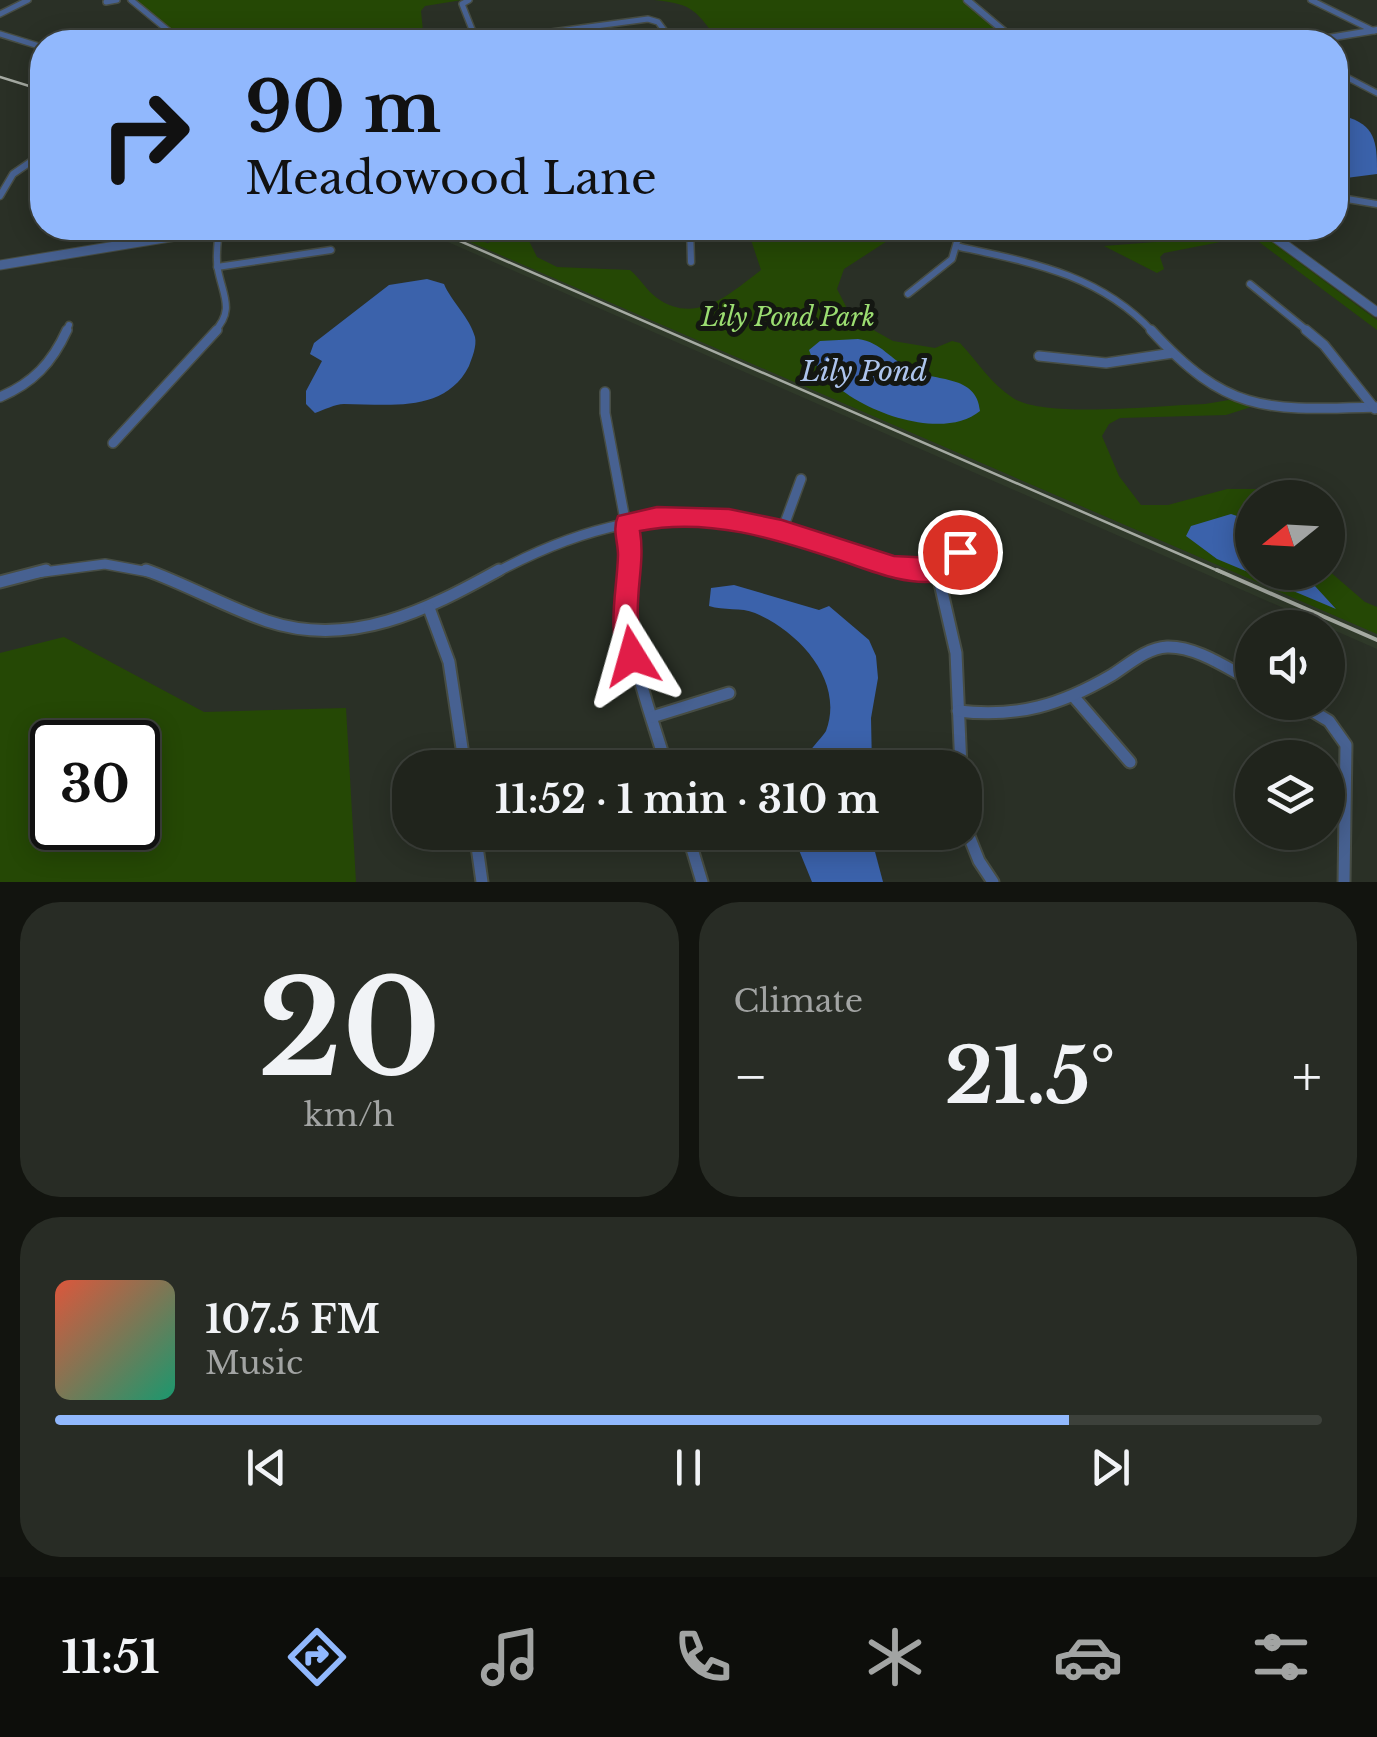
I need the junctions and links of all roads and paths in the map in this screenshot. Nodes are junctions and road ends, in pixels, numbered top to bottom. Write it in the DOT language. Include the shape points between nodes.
graph roads {
  1 [pos="28,0"];
  2 [pos="117,0"];
  3 [pos="130,0"];
  4 [pos="967,0"];
  5 [pos="1312,0"];
  6 [pos="466,1"];
  7 [pos="106,2"];
  8 [pos="0,14"];
  9 [pos="167,30"];
  10 [pos="473,30"];
  11 [pos="564,30"];
  12 [pos="664,30"];
  13 [pos="1003,30"];
  14 [pos="1376,30"];
  15 [pos="0,34"];
  16 [pos="1348,35"];
  17 [pos="30,44"];
  18 [pos="1348,78"];
  19 [pos="1376,93"];
  20 [pos="30,162"];
  21 [pos="0,196"];
  22 [pos="1348,199"];
  23 [pos="1377,204"];
  24 [pos="150,240"];
  25 [pos="220,240"];
  26 [pos="690,240"];
  27 [pos="960,240"];
  28 [pos="1278,240"];
  29 [pos="960,247"];
  30 [pos="331,250"];
  31 [pos="691,262"];
  32 [pos="0,265"];
  33 [pos="217,266"];
  34 [pos="1250,284"];
  35 [pos="908,294"];
  36 [pos="1377,312"];
  37 [pos="69,325"];
  38 [pos="1172,354"];
  39 [pos="1039,356"];
  40 [pos="605,392"];
  41 [pos="0,397"];
  42 [pos="1376,409"];
  43 [pos="113,444"];
  44 [pos="801,479"];
  45 [pos="627,524"];
  46 [pos="782,530"];
  47 [pos="960,552"];
  48 [pos="937,570"];
  49 [pos="0,582"];
  50 [pos="429,608"];
  51 [pos="1235,673"];
  52 [pos="728,693"];
  53 [pos="1074,697"];
  54 [pos="958,710"];
  55 [pos="652,717"];
  56 [pos="1327,720"];
  57 [pos="462,750"];
  58 [pos="662,750"];
  59 [pos="959,750"];
  60 [pos="1130,762"];
  61 [pos="478,850"];
  62 [pos="692,850"];
  63 [pos="975,850"];
  64 [pos="482,882"];
  65 [pos="702,882"];
  66 [pos="994,882"];
  67 [pos="1344,882"];
  1 -- 8 [label="street"];
  2 -- 7 [label="street"];
  3 -- 9 [label="street"];
  4 -- 13 [label="street"];
  5 -- 14 [label="street"];
  6 -- 10 [label="street"];
  11 -- 12 [label="street" via="644,19"];
  14 -- 16 [label="street"];
  15 -- 17 [label="street"];
  18 -- 19 [label="street"];
  20 -- 21 [label="street" via="12,175"];
  22 -- 23 [label="street"];
  24 -- 32 [label="street"];
  25 -- 33 [label="street"];
  26 -- 31 [label="street"];
  27 -- 29 [label="street"];
  28 -- 36 [label="street"];
  29 -- 35 [label="street"];
  29 -- 38 [label="street" via="1088,282 1134,312"];
  30 -- 33 [label="street"];
  33 -- 43 [label="street" via="228,297 223,323"];
  34 -- 42 [label="street" via="1321,342"];
  37 -- 41 [label="street" via="46,370"];
  38 -- 39 [label="street" via="1099,363"];
  38 -- 42 [label="street" via="1205,382 1253,403"];
  40 -- 45 [label="street"];
  44 -- 46 [label="street"];
  45 -- 46 [label="street" via="705,517"];
  45 -- 50 [label="street" via="548,545"];
  45 -- 55 [label="street" via="625,618"];
  46 -- 48 [label="street" via="894,567"];
  47 -- 48 [label="street"];
  48 -- 54 [label="street" via="952,623"];
  49 -- 50 [label="street" via="78,565 121,565 277,625 321,632 385,624"];
  50 -- 57 [label="street" via="449,662"];
  51 -- 53 [label="street" via="1194,654 1158,648"];
  52 -- 55 [label="street"];
  53 -- 54 [label="street" via="1012,716"];
  53 -- 60 [label="street"];
  54 -- 59 [label="street"];
  55 -- 58 [label="street"];
  56 -- 67 [label="street" via="1346,745"];
  61 -- 64 [label="street"];
  62 -- 65 [label="street"];
  63 -- 66 [label="street"];
}
